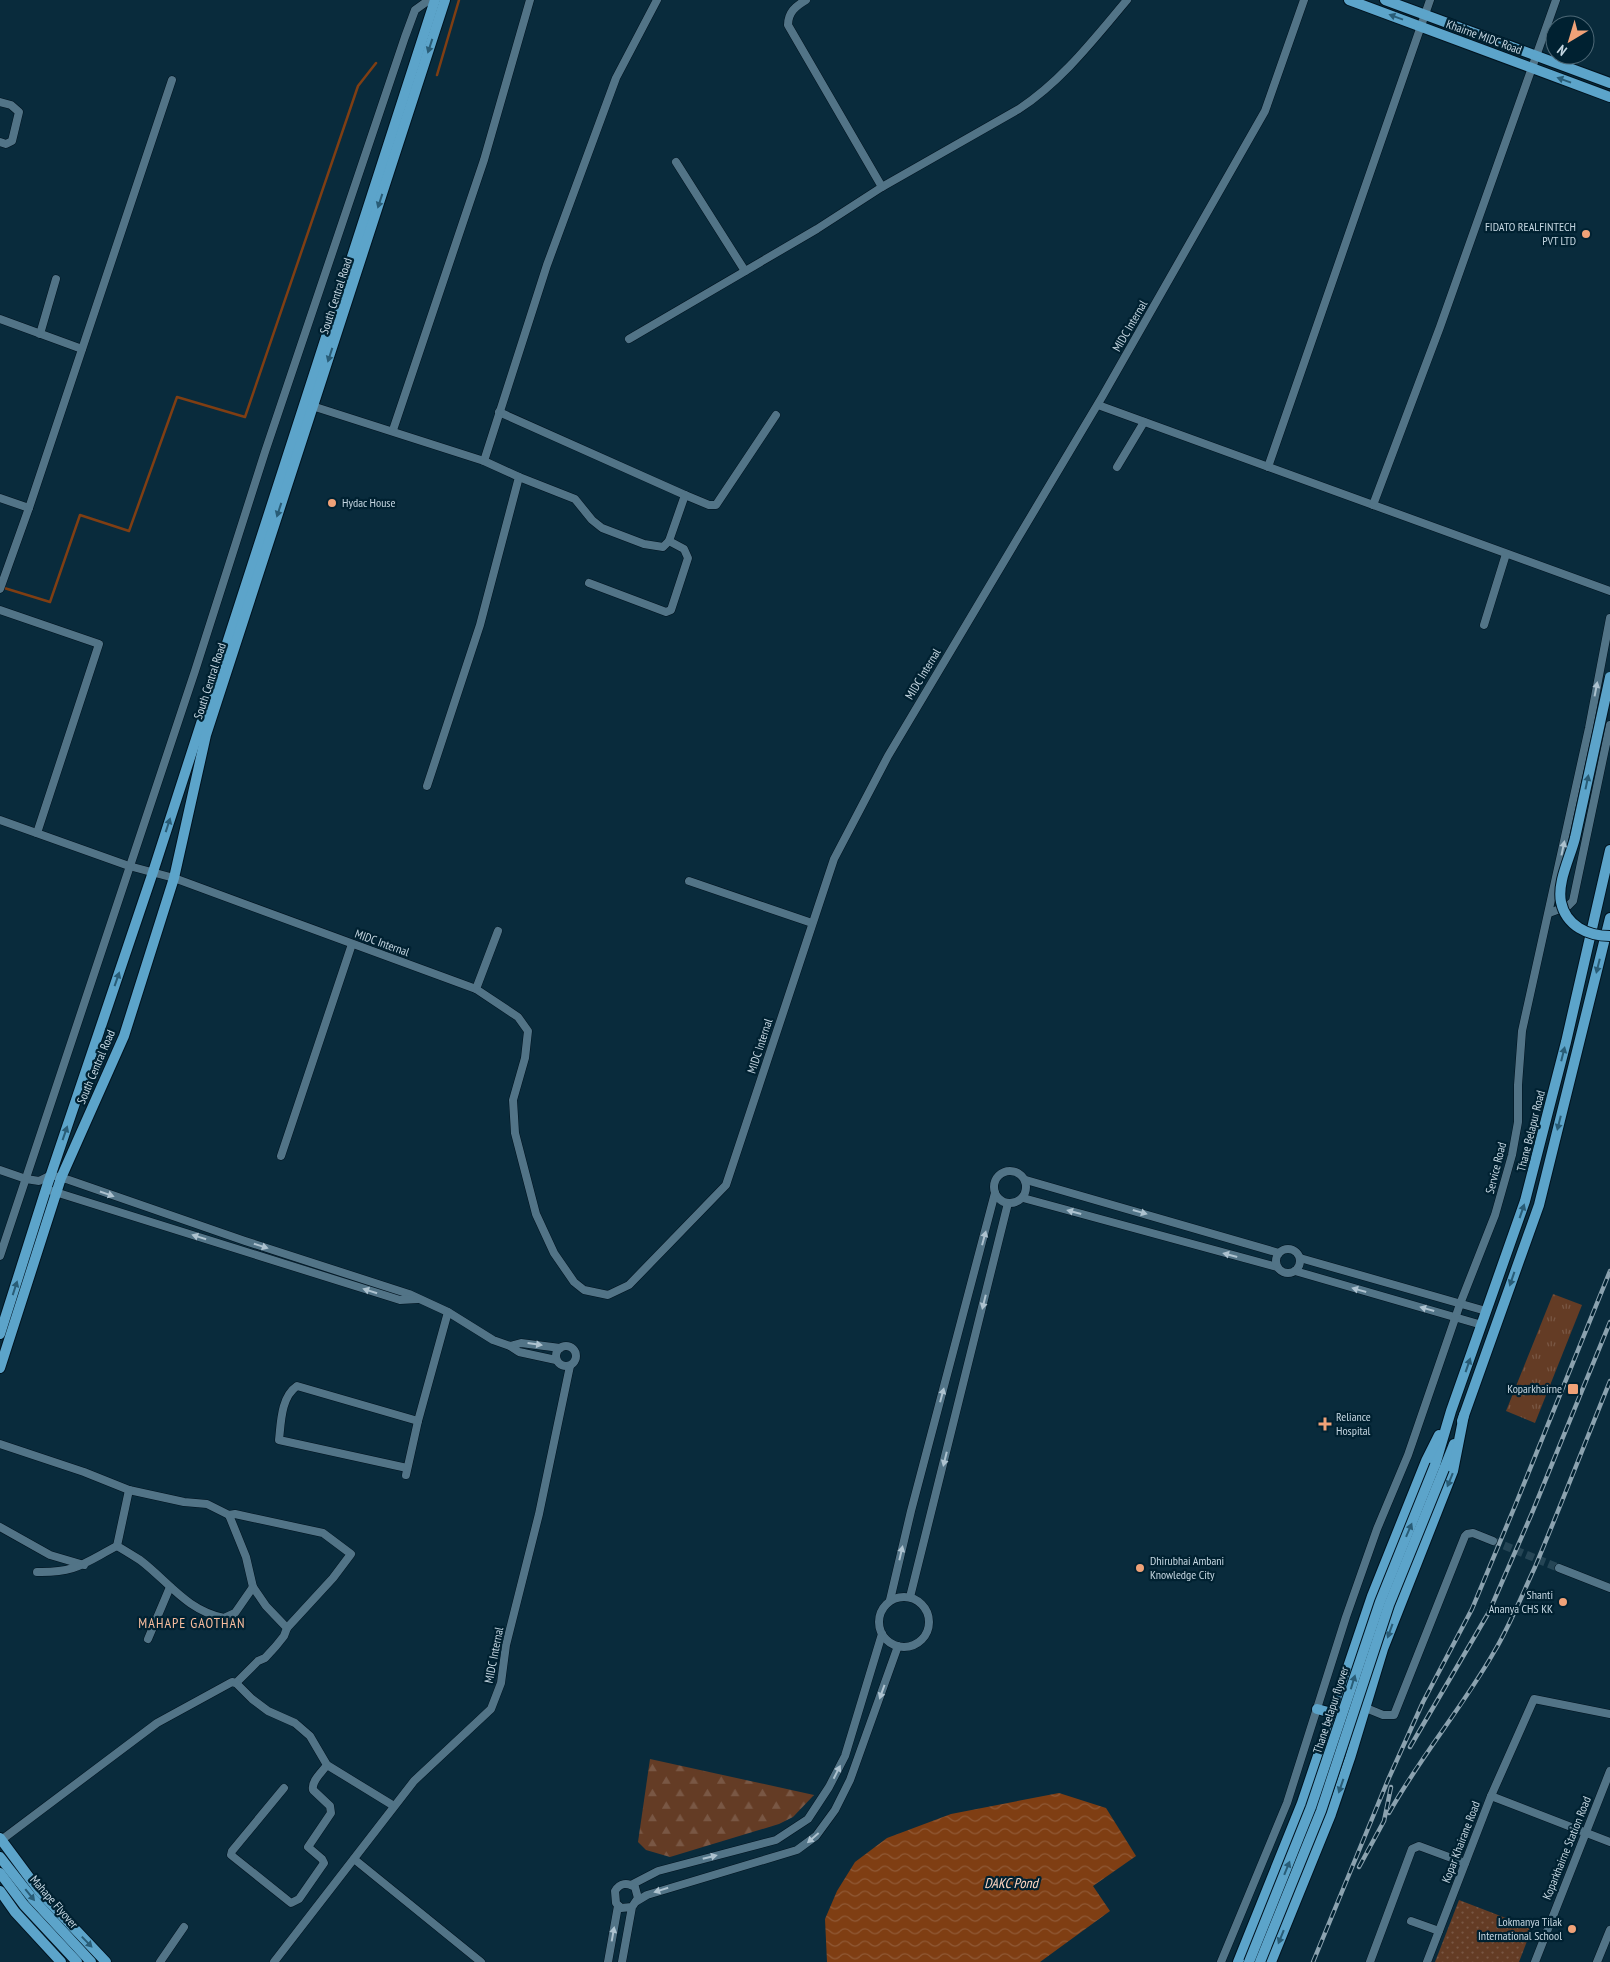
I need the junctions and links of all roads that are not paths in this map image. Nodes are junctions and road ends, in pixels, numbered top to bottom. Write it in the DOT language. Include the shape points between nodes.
graph roads {
  1 [pos="429,0"];
  2 [pos="435,0"];
  3 [pos="445,0"];
  4 [pos="530,0"];
  5 [pos="657,0"];
  6 [pos="806,0"];
  7 [pos="1127,0"];
  8 [pos="1304,0"];
  9 [pos="1349,0"];
  10 [pos="1385,0"];
  11 [pos="1430,0"];
  12 [pos="1556,0"];
  13 [pos="1425,15"];
  14 [pos="1421,27"];
  15 [pos="1537,56"];
  16 [pos="1533,68"];
  17 [pos="172,80"];
  18 [pos="1610,83"];
  19 [pos="1610,97"];
  20 [pos="0,102"];
  21 [pos="0,142"];
  22 [pos="676,162"];
  23 [pos="882,187"];
  24 [pos="744,272"];
  25 [pos="56,279"];
  26 [pos="0,319"];
  27 [pos="40,334"];
  28 [pos="629,339"];
  29 [pos="82,349"];
  30 [pos="309,404"];
  31 [pos="1098,405"];
  32 [pos="499,412"];
  33 [pos="776,415"];
  34 [pos="1144,422"];
  35 [pos="393,430"];
  36 [pos="484,460"];
  37 [pos="1117,467"];
  38 [pos="1268,467"];
  39 [pos="519,476"];
  40 [pos="685,495"];
  41 [pos="0,498"];
  42 [pos="1373,505"];
  43 [pos="29,508"];
  44 [pos="669,541"];
  45 [pos="1506,554"];
  46 [pos="589,583"];
  47 [pos="1,586"];
  48 [pos="1610,592"];
  49 [pos="0,610"];
  50 [pos="1610,618"];
  51 [pos="1484,625"];
  52 [pos="1610,677"];
  53 [pos="1610,725"];
  54 [pos="427,786"];
  55 [pos="0,820"];
  56 [pos="37,833"];
  57 [pos="1610,850"];
  58 [pos="129,866"];
  59 [pos="153,872"];
  60 [pos="174,878"];
  61 [pos="689,881"];
  62 [pos="1549,913"];
  63 [pos="1610,918"];
  64 [pos="812,923"];
  65 [pos="498,930"];
  66 [pos="1610,936"];
  67 [pos="352,944"];
  68 [pos="476,989"];
  69 [pos="282,1156"];
  70 [pos="0,1170"];
  71 [pos="56,1177"];
  72 [pos="26,1179"];
  73 [pos="1026,1180"];
  74 [pos="39,1181"];
  75 [pos="46,1190"];
  76 [pos="58,1192"];
  77 [pos="995,1193"];
  78 [pos="1022,1198"];
  79 [pos="1008,1203"];
  80 [pos="1279,1253"];
  81 [pos="0,1256"];
  82 [pos="1300,1258"];
  83 [pos="1277,1267"];
  84 [pos="1294,1272"];
  85 [pos="418,1299"];
  86 [pos="1460,1304"];
  87 [pos="1486,1311"];
  88 [pos="448,1312"];
  89 [pos="1456,1318"];
  90 [pos="1482,1325"];
  91 [pos="0,1334"];
  92 [pos="510,1346"];
  93 [pos="560,1348"];
  94 [pos="556,1360"];
  95 [pos="570,1366"];
  96 [pos="0,1368"];
  97 [pos="1451,1411"];
  98 [pos="1464,1416"];
  99 [pos="418,1422"];
  100 [pos="0,1444"];
  101 [pos="1440,1467"];
  102 [pos="129,1490"];
  103 [pos="229,1514"];
  104 [pos="0,1527"];
  105 [pos="1493,1541"];
  106 [pos="117,1546"];
  107 [pos="84,1565"];
  108 [pos="1559,1568"];
  109 [pos="37,1572"];
  110 [pos="170,1587"];
  111 [pos="253,1587"];
  112 [pos="1610,1588"];
  113 [pos="910,1597"];
  114 [pos="890,1600"];
  115 [pos="287,1628"];
  116 [pos="882,1634"];
  117 [pos="148,1639"];
  118 [pos="898,1646"];
  119 [pos="236,1683"];
  120 [pos="1322,1695"];
  121 [pos="1337,1699"];
  122 [pos="1366,1708"];
  123 [pos="1317,1709"];
  124 [pos="1332,1713"];
  125 [pos="1610,1714"];
  126 [pos="1361,1722"];
  127 [pos="328,1765"];
  128 [pos="1610,1771"];
  129 [pos="284,1788"];
  130 [pos="1491,1796"];
  131 [pos="394,1806"];
  132 [pos="1586,1833"];
  133 [pos="1,1840"];
  134 [pos="1610,1842"];
  135 [pos="0,1857"];
  136 [pos="354,1859"];
  137 [pos="1465,1863"];
  138 [pos="0,1873"];
  139 [pos="632,1885"];
  140 [pos="0,1892"];
  141 [pos="635,1904"];
  142 [pos="618,1906"];
  143 [pos="1410,1921"];
  144 [pos="184,1926"];
  145 [pos="1610,1930"];
  146 [pos="1439,1931"];
  147 [pos="60,1962"];
  148 [pos="77,1962"];
  149 [pos="91,1962"];
  150 [pos="106,1962"];
  151 [pos="160,1962"];
  152 [pos="274,1962"];
  153 [pos="481,1962"];
  154 [pos="608,1962"];
  155 [pos="622,1962"];
  156 [pos="1221,1962"];
  157 [pos="1238,1962"];
  158 [pos="1249,1962"];
  159 [pos="1260,1962"];
  160 [pos="1271,1962"];
  161 [pos="1370,1962"];
  162 [pos="1426,1962"];
  163 [pos="1535,1962"];
  164 [pos="1597,1962"];
  1 -- 58 [label="street" via="415,10 405,37"];
  2 -- 30 [label="main road, South Central Road"];
  3 -- 30 [label="main road, South Central Road, one-way"];
  4 -- 35 [label="street" via="484,160"];
  5 -- 32 [label="street" via="616,78 547,265"];
  6 -- 23 [label="street" via="797,5 788,17 788,25"];
  7 -- 23 [label="street" via="1038,97"];
  8 -- 31 [label="street, MIDC Internal" via="1266,111"];
  14 -- 9 [label="main road, Khairne MIDC Road, one-way"];
  10 -- 13 [label="main road, Khairne MIDC Road"];
  11 -- 13 [label="street"];
  12 -- 15 [label="street"];
  13 -- 14 [label="street"];
  13 -- 15 [label="main road, Khairne MIDC Road"];
  14 -- 16 [label="main road, Khairne MIDC Road"];
  14 -- 38 [label="street"];
  15 -- 16 [label="street"];
  15 -- 18 [label="main road, Khairne MIDC Road"];
  19 -- 16 [label="main road, Khairne MIDC Road, one-way"];
  16 -- 42 [label="street"];
  17 -- 29 [label="street"];
  20 -- 21 [label="street" via="20,112 12,141"];
  22 -- 24 [label="street"];
  23 -- 24 [label="street"];
  24 -- 28 [label="street"];
  25 -- 27 [label="street"];
  26 -- 27 [label="street"];
  27 -- 29 [label="street"];
  29 -- 43 [label="street"];
  30 -- 35 [label="street"];
  59 -- 30 [label="main road, South Central Road, one-way"];
  30 -- 60 [label="main road, South Central Road, one-way" via="206,735"];
  31 -- 34 [label="street"];
  31 -- 64 [label="street, MIDC Internal" via="888,756 834,859"];
  32 -- 36 [label="street"];
  32 -- 40 [label="street"];
  33 -- 40 [label="street" via="716,506"];
  34 -- 37 [label="street"];
  34 -- 38 [label="street"];
  35 -- 36 [label="street"];
  36 -- 39 [label="street"];
  38 -- 42 [label="street"];
  39 -- 44 [label="street" via="575,499 602,528 657,547 663,547"];
  39 -- 54 [label="street" via="480,625"];
  40 -- 44 [label="street"];
  41 -- 43 [label="street"];
  42 -- 45 [label="street"];
  43 -- 47 [label="street"];
  44 -- 46 [label="street" via="684,549 688,558 671,610 666,612"];
  45 -- 48 [label="street"];
  45 -- 51 [label="street"];
  49 -- 56 [label="street" via="99,644"];
  62 -- 50 [label="street, Service Road, one-way"];
  66 -- 52 [label="main road, one-way, bridge" via="1599,936 1574,925 1561,902 1561,888"];
  53 -- 62 [label="street" via="1573,901"];
  55 -- 56 [label="street, MIDC Internal"];
  56 -- 58 [label="street, MIDC Internal"];
  87 -- 57 [label="main road, Thane Belapur Road, one-way" via="1531,1181"];
  58 -- 59 [label="street, MIDC Internal"];
  58 -- 72 [label="street"];
  59 -- 60 [label="street, MIDC Internal"];
  71 -- 59 [label="main road, South Central Road, one-way"];
  60 -- 67 [label="street, MIDC Internal"];
  60 -- 71 [label="main road, South Central Road" via="124,1036"];
  61 -- 64 [label="street"];
  62 -- 86 [label="street, Service Road" via="1522,1030 1518,1122 1512,1155 1495,1215"];
  63 -- 98 [label="main road, Thane Belapur Road, one-way" via="1538,1205"];
  64 -- 68 [label="street, MIDC Internal" via="726,1185 629,1285 608,1295 584,1290 574,1282 554,1253 536,1214 514,1133 513,1100 525,1058 528,1031 518,1017"];
  65 -- 68 [label="street"];
  67 -- 68 [label="street, MIDC Internal"];
  67 -- 69 [label="street"];
  70 -- 72 [label="street"];
  71 -- 74 [label="street"];
  71 -- 75 [label="main road, South Central Road"];
  71 -- 76 [label="main road, South Central Road"];
  71 -- 85 [label="street, one-way"];
  72 -- 74 [label="street"];
  72 -- 81 [label="street"];
  73 -- 77 [label="street" via="1013,1172 1002,1173 996,1180"];
  73 -- 78 [label="street"];
  73 -- 80 [label="street, one-way"];
  74 -- 75 [label="street"];
  75 -- 76 [label="street"];
  91 -- 75 [label="main road, South Central Road, one-way"];
  85 -- 76 [label="street, one-way" via="400,1300"];
  76 -- 96 [label="main road, South Central Road"];
  77 -- 79 [label="street"];
  114 -- 77 [label="street, one-way"];
  78 -- 79 [label="street"];
  83 -- 78 [label="street, one-way"];
  79 -- 113 [label="street, one-way"];
  80 -- 82 [label="street" via="1291,1250"];
  80 -- 83 [label="street"];
  82 -- 84 [label="street"];
  82 -- 86 [label="street"];
  83 -- 84 [label="street" via="1287,1274"];
  89 -- 84 [label="street, one-way"];
  85 -- 88 [label="street"];
  86 -- 87 [label="street"];
  86 -- 89 [label="street, Service Road"];
  87 -- 90 [label="main road, Thane Belapur Road"];
  88 -- 92 [label="street" via="493,1340"];
  88 -- 99 [label="street"];
  89 -- 90 [label="street"];
  89 -- 120 [label="street, Service Road" via="1408,1455 1374,1538"];
  97 -- 90 [label="main road, Thane Belapur Road, one-way"];
  92 -- 93 [label="street, one-way" via="521,1343"];
  92 -- 94 [label="street" via="519,1352"];
  93 -- 94 [label="street"];
  93 -- 95 [label="street" via="566,1346 575,1351 575,1361"];
  94 -- 95 [label="street" via="560,1365"];
  95 -- 131 [label="street, MIDC Internal" via="539,1514 506,1645 498,1693 491,1709 414,1781"];
  97 -- 101 [label="main road"];
  97 -- 121 [label="main road" via="1426,1461 1372,1596"];
  98 -- 101 [label="main road"];
  98 -- 122 [label="main road, one-way" via="1453,1472 1383,1649"];
  99 -- 99 [label="street" via="297,1386 288,1392 279,1440 406,1472"];
  100 -- 102 [label="street"];
  158 -- 101 [label="main road, Thane belapur flyover, one-way, bridge" via="1312,1807 1377,1610"];
  101 -- 159 [label="main road, Thane belapur flyover, bridge" via="1386,1613 1321,1811"];
  102 -- 103 [label="street" via="207,1504"];
  102 -- 106 [label="street"];
  103 -- 111 [label="street" via="246,1557"];
  103 -- 115 [label="street" via="323,1533 351,1554"];
  104 -- 107 [label="street" via="50,1555"];
  105 -- 122 [label="street" via="1473,1533 1465,1536 1394,1715"];
  106 -- 107 [label="street"];
  106 -- 110 [label="street" via="140,1560"];
  107 -- 109 [label="street" via="59,1572"];
  108 -- 112 [label="street"];
  110 -- 111 [label="street" via="196,1608 224,1618 235,1613"];
  110 -- 117 [label="street"];
  111 -- 115 [label="street"];
  113 -- 114 [label="street"];
  113 -- 118 [label="street" via="926,1609 928,1630 920,1642"];
  114 -- 116 [label="street" via="880,1612"];
  115 -- 119 [label="street" via="265,1658"];
  116 -- 118 [label="street" via="891,1644"];
  139 -- 116 [label="street, one-way" via="658,1870 776,1840 808,1819 845,1756"];
  118 -- 141 [label="street, one-way" via="850,1780 836,1810 816,1836 797,1850 647,1895"];
  119 -- 127 [label="street" via="268,1711 296,1723 310,1736"];
  119 -- 133 [label="street" via="232,1682 157,1723"];
  120 -- 121 [label="street"];
  120 -- 123 [label="street, Service Road"];
  121 -- 122 [label="street"];
  121 -- 124 [label="main road"];
  122 -- 126 [label="main road"];
  123 -- 124 [label="main road"];
  123 -- 156 [label="street, Service Road" via="1287,1803"];
  124 -- 126 [label="main road"];
  124 -- 157 [label="main road" via="1302,1803"];
  125 -- 130 [label="street" via="1534,1699"];
  126 -- 160 [label="main road, one-way" via="1331,1814"];
  127 -- 129 [label="street" via="312,1787 330,1806 331,1812 308,1847 324,1863 299,1899 291,1903 231,1854"];
  127 -- 131 [label="street"];
  128 -- 132 [label="street, Koparkhairne Station Road"];
  130 -- 132 [label="street, Kopar Khairane Road"];
  130 -- 137 [label="street, Kopar Khairane Road"];
  131 -- 136 [label="street, MIDC Internal"];
  132 -- 134 [label="street, Kopar Khairane Road"];
  132 -- 163 [label="street, Koparkhairne Station Road"];
  133 -- 150 [label="main road, one-way" via="40,1892"];
  135 -- 149 [label="main road, Mahape Flyover, one-way" via="32,1898"];
  136 -- 152 [label="street, MIDC Internal"];
  136 -- 153 [label="street"];
  137 -- 146 [label="street, Kopar Khairane Road"];
  137 -- 161 [label="street" via="1419,1846 1412,1849"];
  138 -- 148 [label="main road, Mahape Flyover" via="24,1905"];
  139 -- 141 [label="street" via="637,1890"];
  139 -- 142 [label="street" via="620,1885 615,1891 614,1899"];
  140 -- 147 [label="main road"];
  141 -- 142 [label="street" via="625,1908"];
  141 -- 155 [label="street"];
  154 -- 142 [label="street, one-way"];
  143 -- 146 [label="street"];
  144 -- 151 [label="street"];
  145 -- 164 [label="street"];
  146 -- 162 [label="street, Kopar Khairane Road"];
}
